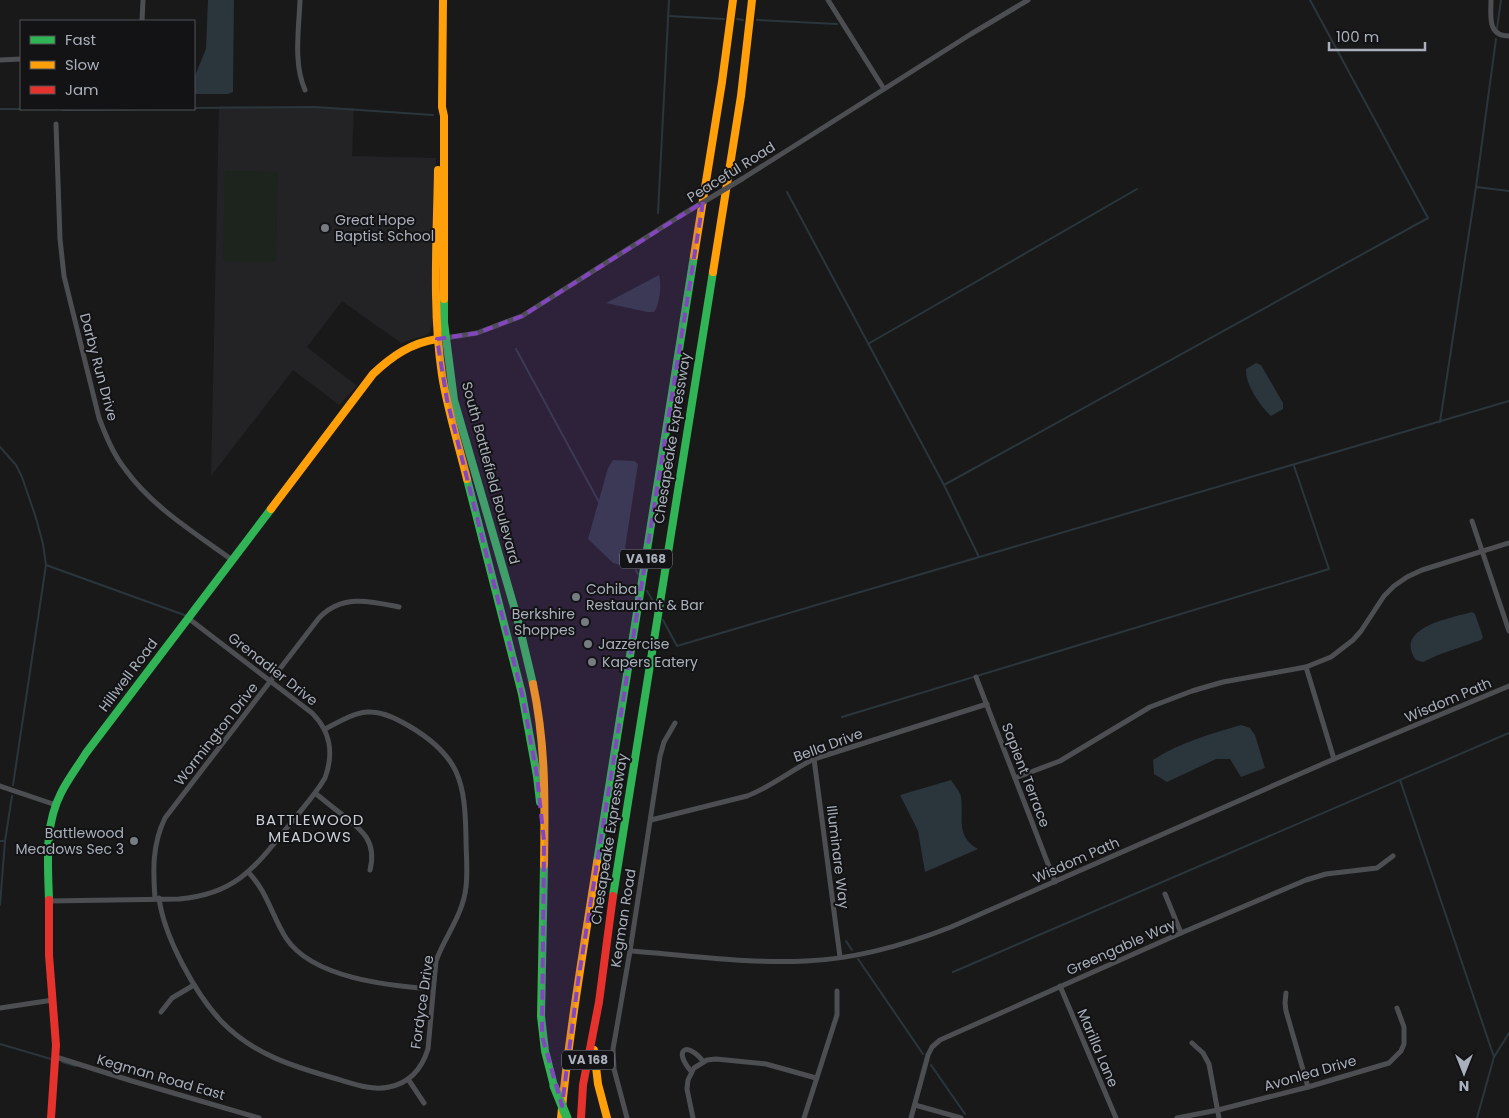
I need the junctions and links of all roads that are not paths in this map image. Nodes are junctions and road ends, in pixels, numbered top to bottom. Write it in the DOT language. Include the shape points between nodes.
graph roads {
  1 [pos="143,0"];
  2 [pos="300,0"];
  3 [pos="443,0"];
  4 [pos="733,0"];
  5 [pos="752,0"];
  6 [pos="828,0"];
  7 [pos="1028,0"];
  8 [pos="1491,0"];
  9 [pos="142,20"];
  10 [pos="1509,36"];
  11 [pos="20,59"];
  12 [pos="0,60"];
  13 [pos="884,89"];
  14 [pos="305,90"];
  15 [pos="56,124"];
  16 [pos="441,339"];
  17 [pos="1472,521"];
  18 [pos="1509,543"];
  19 [pos="1482,551"];
  20 [pos="232,560"];
  21 [pos="399,607"];
  22 [pos="188,618"];
  23 [pos="1509,631"];
  24 [pos="1306,667"];
  25 [pos="976,677"];
  26 [pos="271,680"];
  27 [pos="1509,686"];
  28 [pos="987,704"];
  29 [pos="676,723"];
  30 [pos="325,729"];
  31 [pos="814,759"];
  32 [pos="1334,759"];
  33 [pos="1016,778"];
  34 [pos="0,786"];
  35 [pos="315,793"];
  36 [pos="56,806"];
  37 [pos="651,820"];
  38 [pos="544,841"];
  39 [pos="1393,856"];
  40 [pos="370,870"];
  41 [pos="248,872"];
  42 [pos="1055,882"];
  43 [pos="1165,894"];
  44 [pos="157,898"];
  45 [pos="47,901"];
  46 [pos="1182,933"];
  47 [pos="630,951"];
  48 [pos="840,958"];
  49 [pos="194,985"];
  50 [pos="1060,986"];
  51 [pos="433,989"];
  52 [pos="837,990"];
  53 [pos="1286,993"];
  54 [pos="53,1000"];
  55 [pos="599,1002"];
  56 [pos="0,1008"];
  57 [pos="1397,1008"];
  58 [pos="161,1012"];
  59 [pos="1192,1043"];
  60 [pos="56,1057"];
  61 [pos="703,1061"];
  62 [pos="691,1071"];
  63 [pos="816,1078"];
  64 [pos="408,1079"];
  65 [pos="1308,1087"];
  66 [pos="424,1102"];
  67 [pos="915,1105"];
  68 [pos="1218,1110"];
  69 [pos="51,1118"];
  70 [pos="259,1118"];
  71 [pos="561,1118"];
  72 [pos="567,1118"];
  73 [pos="581,1118"];
  74 [pos="607,1118"];
  75 [pos="627,1118"];
  76 [pos="693,1118"];
  77 [pos="804,1118"];
  78 [pos="911,1118"];
  79 [pos="961,1118"];
  80 [pos="1116,1118"];
  81 [pos="1177,1118"];
  82 [pos="1220,1118"];
  1 -- 9 [label="street"];
  2 -- 14 [label="street" via="298,71"];
  3 -- 16 [label="main road, South Battlefield Boulevard" via="435,267"];
  4 -- 71 [label="main road, Chesapeake Expressway / VA 168" via="577,992"];
  5 -- 55 [label="main road, Chesapeake Expressway / VA 168" via="741,96 615,882"];
  6 -- 13 [label="street"];
  7 -- 13 [label="street, Peaceful Road"];
  8 -- 10 [label="street" via="1491,27 1496,33"];
  11 -- 12 [label="street"];
  13 -- 16 [label="street, Peaceful Road, bridge" via="522,316 476,332"];
  15 -- 20 [label="street, Darby Run Drive" via="64,276 102,426 116,456 144,492"];
  16 -- 20 [label="main road, Hillwell Road" via="426,340 405,348 373,374"];
  16 -- 38 [label="main road, South Battlefield Boulevard" via="442,377 447,400 525,708"];
  16 -- 38 [label="main road, South Battlefield Boulevard" via="454,400 534,684 544,757"];
  17 -- 19 [label="street"];
  18 -- 19 [label="street"];
  19 -- 23 [label="street"];
  19 -- 24 [label="street" via="1407,577 1384,596 1362,631 1343,650"];
  20 -- 22 [label="main road, Hillwell Road"];
  21 -- 26 [label="street, Wormington Drive" via="356,600 332,608 319,618"];
  22 -- 26 [label="street, Grenadier Drive"];
  22 -- 36 [label="main road, Hillwell Road" via="76,767"];
  24 -- 32 [label="street"];
  24 -- 33 [label="street" via="1224,682 1150,707 1060,761"];
  25 -- 28 [label="street, Sapient Terrace"];
  26 -- 30 [label="street, Grenadier Drive" via="312,712"];
  26 -- 44 [label="street, Wormington Drive" via="165,818 154,852"];
  27 -- 32 [label="street, Wisdom Path"];
  28 -- 31 [label="street, Bella Drive"];
  28 -- 33 [label="street, Sapient Terrace"];
  29 -- 37 [label="street, Kegman Road" via="664,742"];
  30 -- 35 [label="street, Grenadier Drive" via="330,749 329,766"];
  30 -- 51 [label="street, Fordyce Drive" via="361,712 392,716 433,742 448,759 460,781 464,798 466,887 461,910 436,961"];
  31 -- 37 [label="street, Bella Drive" via="760,791"];
  31 -- 48 [label="street, Illuminare Way"];
  32 -- 42 [label="street, Wisdom Path"];
  33 -- 42 [label="street, Sapient Terrace"];
  34 -- 36 [label="street"];
  35 -- 40 [label="street" via="364,833 372,851"];
  35 -- 41 [label="street, Grenadier Drive" via="259,863"];
  36 -- 45 [label="main road, Hillwell Road" via="48,839"];
  37 -- 47 [label="street, Kegman Road"];
  38 -- 72 [label="main road, South Battlefield Boulevard, bridge" via="542,1036 554,1086"];
  39 -- 46 [label="street, Greengable Way" via="1377,868 1326,874 1306,880"];
  41 -- 44 [label="street, Grenadier Drive" via="207,895"];
  41 -- 51 [label="street" via="262,889 287,939 313,963 368,980"];
  42 -- 48 [label="street, Wisdom Path" via="923,938"];
  43 -- 46 [label="street"];
  44 -- 45 [label="street, Grenadier Drive"];
  44 -- 49 [label="street, Fordyce Drive" via="166,926"];
  45 -- 54 [label="main road, Hillwell Road"];
  46 -- 50 [label="street, Greengable Way"];
  47 -- 48 [label="street, Wisdom Path" via="781,962"];
  47 -- 75 [label="street, Kegman Road" via="613,1050 614,1069"];
  49 -- 58 [label="street" via="172,998"];
  49 -- 64 [label="street, Fordyce Drive" via="209,1008 242,1040 290,1065 372,1088 389,1088"];
  50 -- 67 [label="street, Greengable Way" via="936,1043 928,1055"];
  50 -- 80 [label="street, Marilla Lane"];
  51 -- 64 [label="street, Fordyce Drive" via="428,1049 418,1070"];
  52 -- 63 [label="street" via="836,1015"];
  53 -- 65 [label="street" via="1286,1010"];
  54 -- 56 [label="street"];
  54 -- 60 [label="main road, Hillwell Road"];
  55 -- 73 [label="main road, Chesapeake Expressway / VA 168" via="583,1085"];
  55 -- 74 [label="main road" via="594,1058"];
  57 -- 65 [label="street, Avonlea Drive" via="1405,1035 1401,1051 1395,1058 1388,1063"];
  59 -- 68 [label="street" via="1209,1064"];
  60 -- 69 [label="main road, Hillwell Road"];
  60 -- 70 [label="street, Kegman Road East"];
  61 -- 62 [label="street"];
  61 -- 62 [label="street" via="694,1052 684,1050 682,1060"];
  61 -- 63 [label="street" via="716,1059 766,1064"];
  62 -- 76 [label="street" via="687,1089"];
  63 -- 77 [label="street"];
  64 -- 66 [label="street"];
  65 -- 68 [label="street, Avonlea Drive"];
  67 -- 78 [label="street, Greengable Way"];
  67 -- 79 [label="street"];
  68 -- 81 [label="street, Avonlea Drive"];
  68 -- 82 [label="street"];
}
